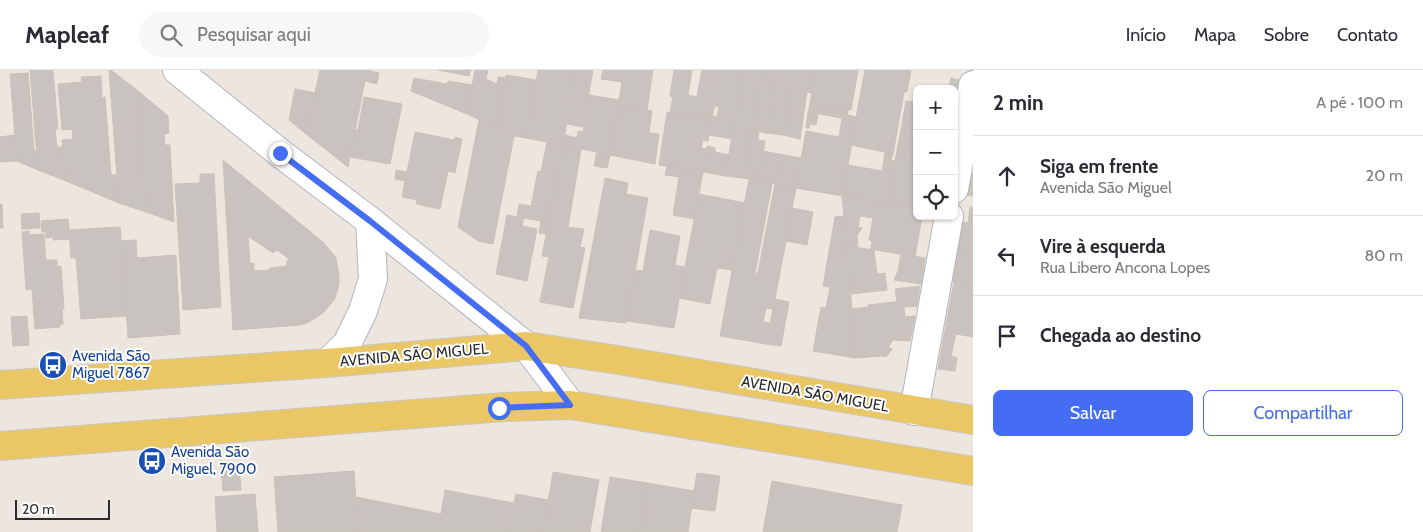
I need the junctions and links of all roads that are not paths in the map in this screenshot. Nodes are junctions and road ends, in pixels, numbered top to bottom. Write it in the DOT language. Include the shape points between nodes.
graph roads {
  1 [pos="178,70"];
  2 [pos="973,85"];
  3 [pos="957,175"];
  4 [pos="948,220"];
  5 [pos="370,221"];
  6 [pos="526,346"];
  7 [pos="327,363"];
  8 [pos="0,384"];
  9 [pos="570,405"];
  10 [pos="914,411"];
  11 [pos="973,420"];
  12 [pos="0,446"];
  13 [pos="973,471"];
  1 -- 5 [label="street"];
  2 -- 3 [label="street"];
  4 -- 10 [label="street"];
  5 -- 6 [label="street"];
  5 -- 7 [label="street" via="373,278 347,344"];
  6 -- 7 [label="main road, AVENIDA SÃO MIGUEL"];
  6 -- 9 [label="street"];
  6 -- 10 [label="main road, AVENIDA SÃO MIGUEL"];
  7 -- 8 [label="main road, AVENIDA SÃO MIGUEL"];
  9 -- 12 [label="main road" via="504,407"];
  9 -- 13 [label="main road"];
  10 -- 11 [label="main road, AVENIDA SÃO MIGUEL"];
}
